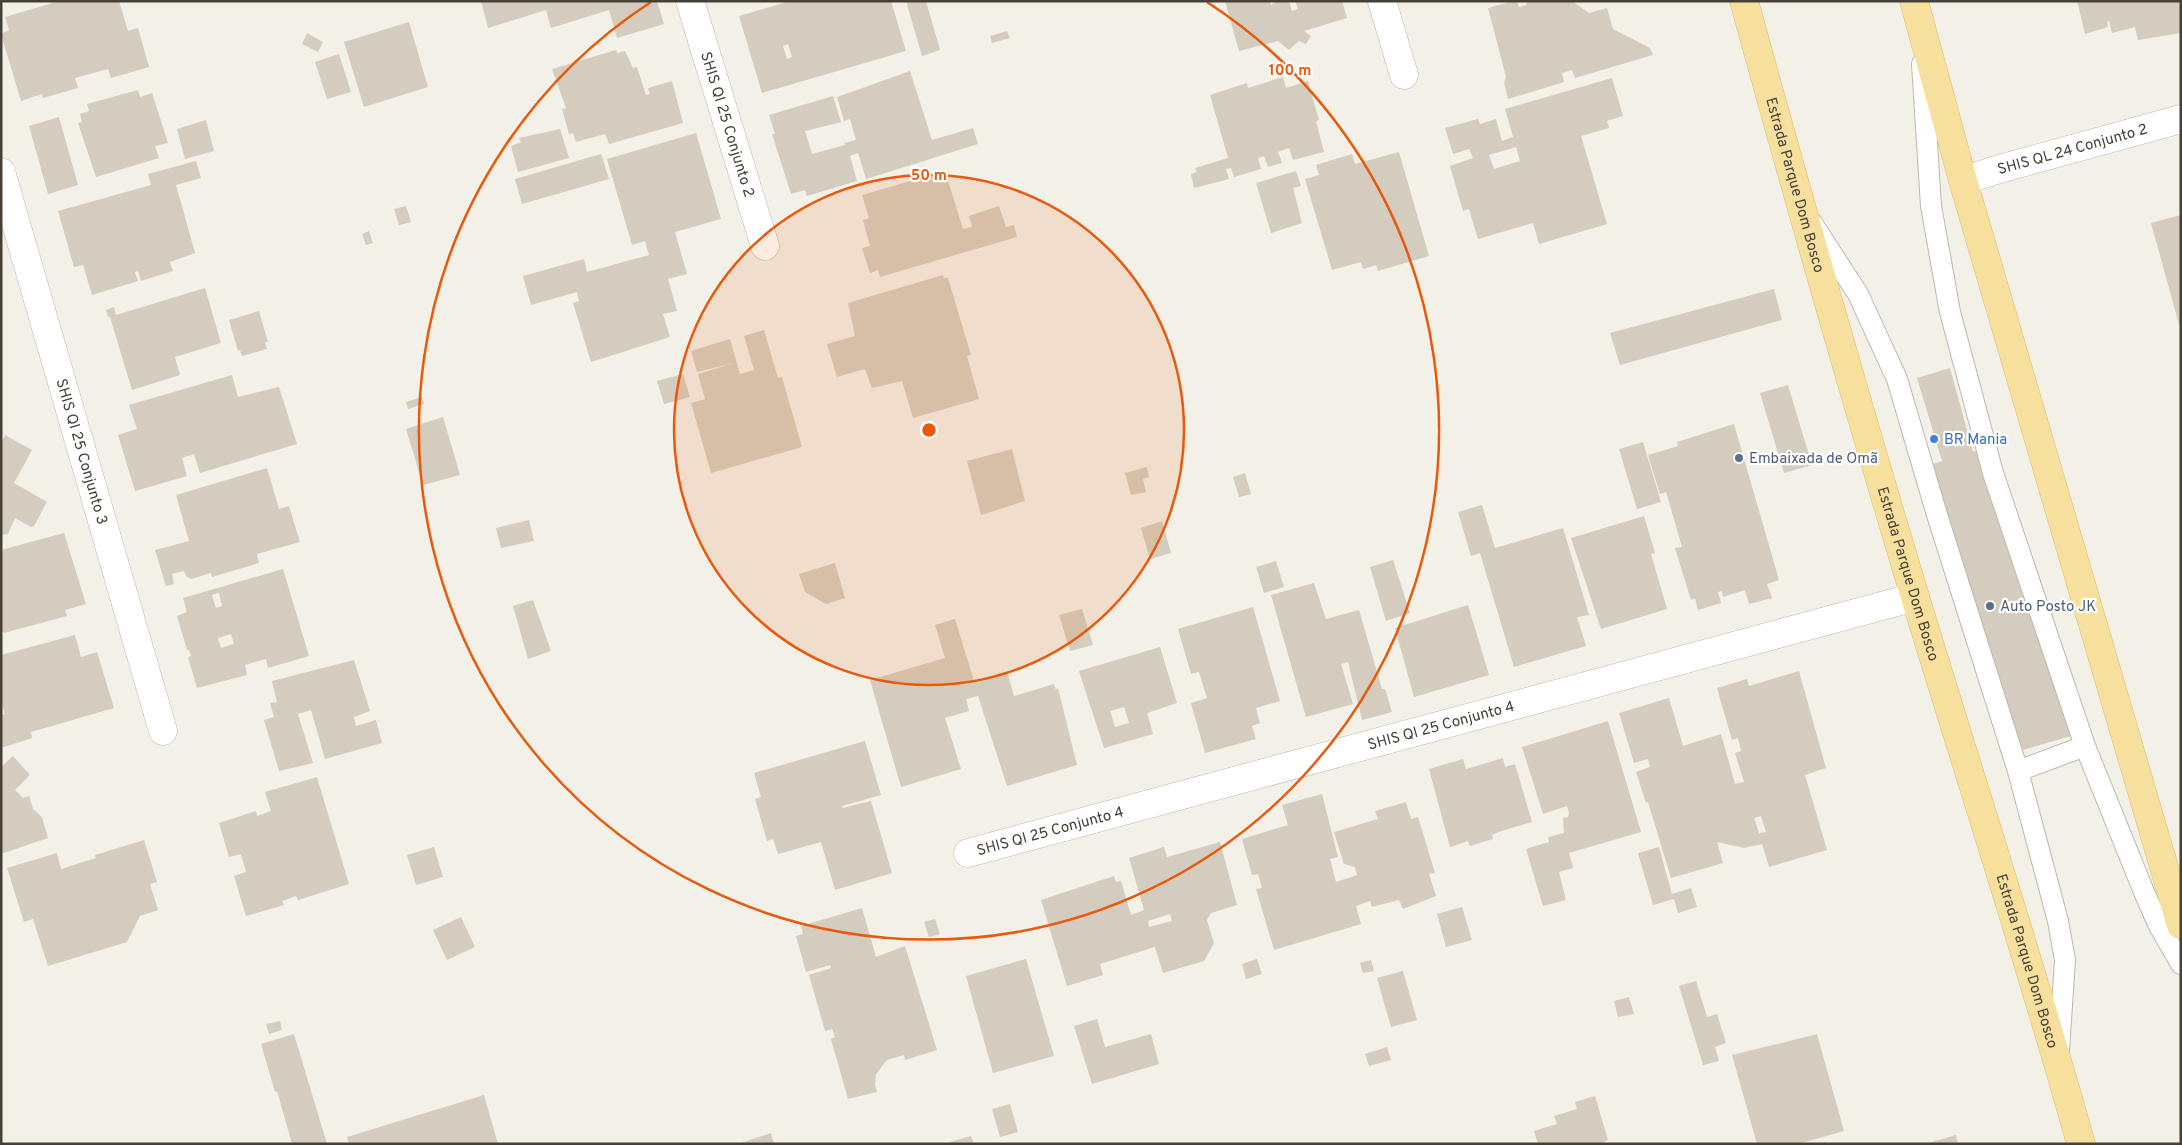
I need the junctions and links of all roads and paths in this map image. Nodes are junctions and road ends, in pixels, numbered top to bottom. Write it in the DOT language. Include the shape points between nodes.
graph roads {
  1 [pos="690,1"];
  2 [pos="1382,1"];
  3 [pos="1744,1"];
  4 [pos="1917,14"];
  5 [pos="1404,75"];
  6 [pos="2181,119"];
  7 [pos="1,172"];
  8 [pos="1963,181"];
  9 [pos="1800,205"];
  10 [pos="765,246"];
  11 [pos="1915,597"];
  12 [pos="163,731"];
  13 [pos="2085,746"];
  14 [pos="2018,771"];
  15 [pos="968,853"];
  16 [pos="2177,897"];
  17 [pos="2181,925"];
  18 [pos="2181,964"];
  19 [pos="2058,1060"];
  20 [pos="2081,1144"];
  1 -- 10 [label="street, SHIS QI 25 Conjunto 2"];
  2 -- 5 [label="street"];
  3 -- 9 [label="main road, Estrada Parque Dom Bosco"];
  4 -- 8 [label="main road"];
  4 -- 13 [label="lane" via="1931,206 1950,312 1993,473"];
  6 -- 8 [label="street, SHIS QL 24 Conjunto 2"];
  7 -- 12 [label="street, SHIS QI 25 Conjunto 3"];
  8 -- 16 [label="main road"];
  9 -- 11 [label="main road, Estrada Parque Dom Bosco"];
  9 -- 14 [label="lane" via="1858,294 1897,379"];
  11 -- 15 [label="street, SHIS QI 25 Conjunto 4"];
  11 -- 19 [label="main road, Estrada Parque Dom Bosco"];
  13 -- 14 [label="lane"];
  13 -- 18 [label="lane" via="2144,892"];
  14 -- 19 [label="lane" via="2058,921 2065,960"];
  16 -- 17 [label="main road"];
  19 -- 20 [label="main road, Estrada Parque Dom Bosco"];
}
